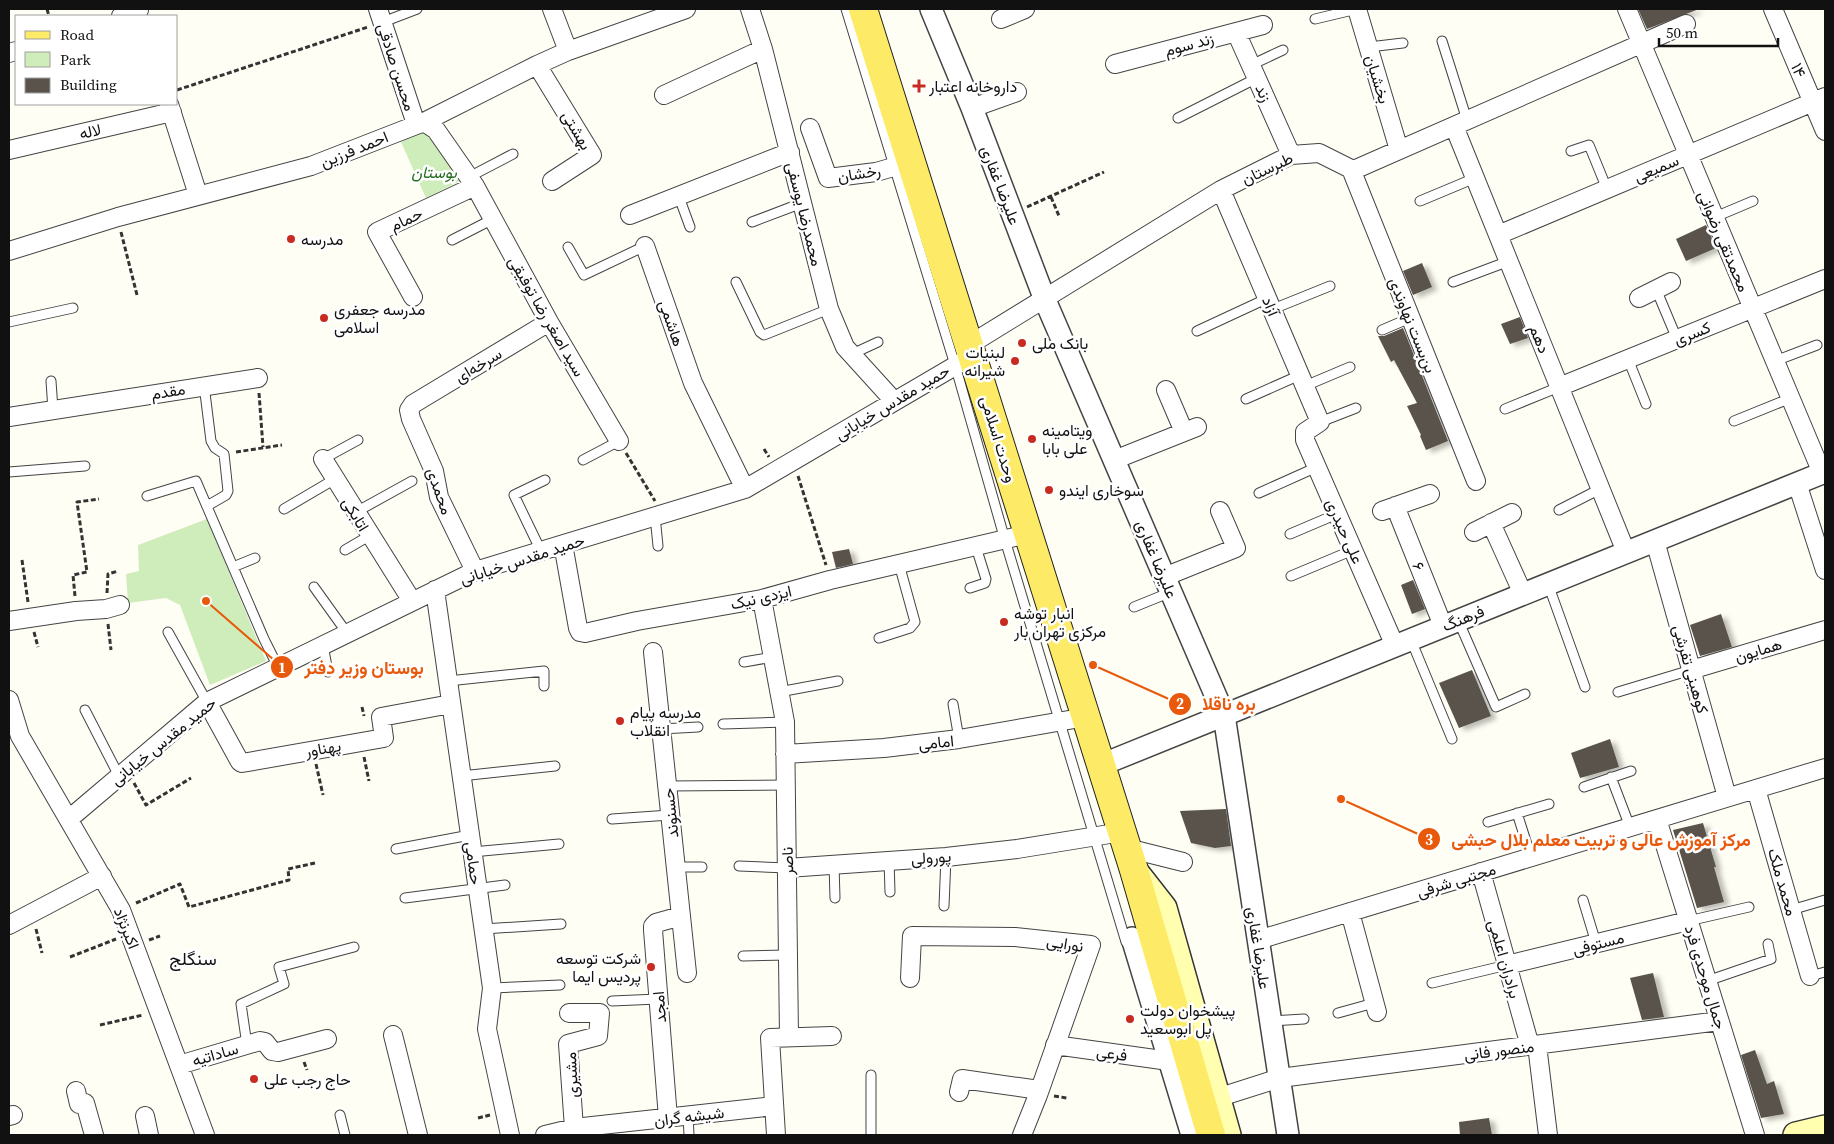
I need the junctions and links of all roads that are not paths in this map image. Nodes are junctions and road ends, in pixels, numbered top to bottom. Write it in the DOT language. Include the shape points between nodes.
graph roads {
  1 [pos="417,9"];
  2 [pos="552,9"];
  3 [pos="686,9"];
  4 [pos="750,9"];
  5 [pos="846,9"];
  6 [pos="863,9"];
  7 [pos="931,9"];
  8 [pos="1025,9"];
  9 [pos="1358,9"];
  10 [pos="1626,9"];
  11 [pos="1773,9"];
  12 [pos="139,12"];
  13 [pos="665,12"];
  14 [pos="126,15"];
  15 [pos="380,15"];
  16 [pos="1315,18"];
  17 [pos="1001,19"];
  18 [pos="1686,24"];
  19 [pos="1263,25"];
  20 [pos="1236,32"];
  21 [pos="1442,40"];
  22 [pos="1403,43"];
  23 [pos="1641,44"];
  24 [pos="1368,47"];
  25 [pos="763,49"];
  26 [pos="1283,50"];
  27 [pos="568,51"];
  28 [pos="1115,64"];
  29 [pos="537,65"];
  30 [pos="1254,71"];
  31 [pos="1017,92"];
  32 [pos="664,95"];
  33 [pos="1819,100"];
  34 [pos="170,108"];
  35 [pos="972,108"];
  36 [pos="1178,118"];
  37 [pos="420,123"];
  38 [pos="1461,123"];
  39 [pos="810,128"];
  40 [pos="1825,131"];
  41 [pos="9,150"];
  42 [pos="1399,150"];
  43 [pos="1571,151"];
  44 [pos="790,152"];
  45 [pos="513,154"];
  46 [pos="1291,155"];
  47 [pos="1688,155"];
  48 [pos="902,164"];
  49 [pos="1351,169"];
  50 [pos="1475,178"];
  51 [pos="552,181"];
  52 [pos="472,182"];
  53 [pos="1607,189"];
  54 [pos="1221,190"];
  55 [pos="198,195"];
  56 [pos="679,197"];
  57 [pos="1420,201"];
  58 [pos="1753,201"];
  59 [pos="802,203"];
  60 [pos="630,215"];
  61 [pos="1715,217"];
  62 [pos="493,218"];
  63 [pos="752,222"];
  64 [pos="690,227"];
  65 [pos="1498,235"];
  66 [pos="452,240"];
  67 [pos="568,246"];
  68 [pos="645,246"];
  69 [pos="9,250"];
  70 [pos="1509,261"];
  71 [pos="1825,279"];
  72 [pos="736,282"];
  73 [pos="1453,282"];
  74 [pos="1664,285"];
  75 [pos="1330,286"];
  76 [pos="412,297"];
  77 [pos="1639,298"];
  78 [pos="1044,300"];
  79 [pos="1270,304"];
  80 [pos="73,308"];
  81 [pos="1753,308"];
  82 [pos="829,309"];
  83 [pos="1410,318"];
  84 [pos="9,322"];
  85 [pos="550,322"];
  86 [pos="1382,330"];
  87 [pos="1197,331"];
  88 [pos="1677,339"];
  89 [pos="878,342"];
  90 [pos="1817,345"];
  91 [pos="852,354"];
  92 [pos="965,355"];
  93 [pos="1628,359"];
  94 [pos="1775,361"];
  95 [pos="1350,367"];
  96 [pos="258,378"];
  97 [pos="1303,380"];
  98 [pos="52,381"];
  99 [pos="204,385"];
  100 [pos="1559,387"];
  101 [pos="1166,390"];
  102 [pos="1791,398"];
  103 [pos="1246,399"];
  104 [pos="894,401"];
  105 [pos="1646,404"];
  106 [pos="1356,408"];
  107 [pos="1505,409"];
  108 [pos="53,410"];
  109 [pos="410,410"];
  110 [pos="9,417"];
  111 [pos="1734,421"];
  112 [pos="1320,422"];
  113 [pos="358,440"];
  114 [pos="619,441"];
  115 [pos="323,459"];
  116 [pos="583,460"];
  117 [pos="1114,460"];
  118 [pos="85,466"];
  119 [pos="1317,467"];
  120 [pos="9,472"];
  121 [pos="1824,472"];
  122 [pos="335,479"];
  123 [pos="545,480"];
  124 [pos="1476,481"];
  125 [pos="412,482"];
  126 [pos="1797,483"];
  127 [pos="745,489"];
  128 [pos="1600,489"];
  129 [pos="1259,494"];
  130 [pos="1430,494"];
  131 [pos="147,496"];
  132 [pos="207,506"];
  133 [pos="284,509"];
  134 [pos="1559,510"];
  135 [pos="1220,511"];
  136 [pos="356,512"];
  137 [pos="1512,513"];
  138 [pos="1337,514"];
  139 [pos="660,515"];
  140 [pos="1491,524"];
  141 [pos="1474,532"];
  142 [pos="1290,534"];
  143 [pos="370,536"];
  144 [pos="1017,537"];
  145 [pos="1655,541"];
  146 [pos="563,544"];
  147 [pos="658,546"];
  148 [pos="976,547"];
  149 [pos="345,550"];
  150 [pos="1353,550"];
  151 [pos="541,551"];
  152 [pos="1626,552"];
  153 [pos="255,558"];
  154 [pos="899,564"];
  155 [pos="233,567"];
  156 [pos="1825,570"];
  157 [pos="474,571"];
  158 [pos="1291,576"];
  159 [pos="1168,584"];
  160 [pos="1548,584"];
  161 [pos="314,587"];
  162 [pos="970,588"];
  163 [pos="435,590"];
  164 [pos="1523,594"];
  165 [pos="762,600"];
  166 [pos="412,601"];
  167 [pos="1134,606"];
  168 [pos="113,607"];
  169 [pos="9,621"];
  170 [pos="1451,623"];
  171 [pos="1825,630"];
  172 [pos="168,632"];
  173 [pos="347,634"];
  174 [pos="879,638"];
  175 [pos="1403,643"];
  176 [pos="323,645"];
  177 [pos="652,652"];
  178 [pos="773,657"];
  179 [pos="744,662"];
  180 [pos="278,667"];
  181 [pos="1691,670"];
  182 [pos="328,672"];
  183 [pos="448,681"];
  184 [pos="838,681"];
  185 [pos="544,686"];
  186 [pos="1585,687"];
  187 [pos="779,692"];
  188 [pos="1618,692"];
  189 [pos="1525,694"];
  190 [pos="9,700"];
  191 [pos="207,702"];
  192 [pos="451,704"];
  193 [pos="953,704"];
  194 [pos="85,710"];
  195 [pos="1224,715"];
  196 [pos="1073,719"];
  197 [pos="785,722"];
  198 [pos="723,724"];
  199 [pos="698,727"];
  200 [pos="661,730"];
  201 [pos="14,738"];
  202 [pos="1452,739"];
  203 [pos="959,740"];
  204 [pos="785,754"];
  205 [pos="1101,765"];
  206 [pos="555,766"];
  207 [pos="1825,768"];
  208 [pos="1631,771"];
  209 [pos="123,772"];
  210 [pos="461,776"];
  211 [pos="1612,778"];
  212 [pos="786,785"];
  213 [pos="667,786"];
  214 [pos="1584,787"];
  215 [pos="1756,789"];
  216 [pos="1727,797"];
  217 [pos="1549,804"];
  218 [pos="1517,813"];
  219 [pos="670,815"];
  220 [pos="69,819"];
  221 [pos="612,819"];
  222 [pos="1657,819"];
  223 [pos="1488,822"];
  224 [pos="1630,827"];
  225 [pos="1094,837"];
  226 [pos="471,844"];
  227 [pos="559,844"];
  228 [pos="396,849"];
  229 [pos="1128,850"];
  230 [pos="946,857"];
  231 [pos="1531,857"];
  232 [pos="889,860"];
  233 [pos="1183,862"];
  234 [pos="834,865"];
  235 [pos="739,866"];
  236 [pos="676,867"];
  237 [pos="702,867"];
  238 [pos="787,868"];
  239 [pos="1481,872"];
  240 [pos="102,876"];
  241 [pos="506,885"];
  242 [pos="477,888"];
  243 [pos="890,892"];
  244 [pos="405,898"];
  245 [pos="835,898"];
  246 [pos="1583,900"];
  247 [pos="1825,900"];
  248 [pos="944,906"];
  249 [pos="1750,907"];
  250 [pos="1791,910"];
  251 [pos="1350,912"];
  252 [pos="681,916"];
  253 [pos="1688,921"];
  254 [pos="561,924"];
  255 [pos="9,925"];
  256 [pos="483,929"];
  257 [pos="1132,938"];
  258 [pos="1258,940"];
  259 [pos="1596,944"];
  260 [pos="1768,944"];
  261 [pos="354,947"];
  262 [pos="788,954"];
  263 [pos="743,956"];
  264 [pos="1507,965"];
  265 [pos="687,973"];
  266 [pos="1818,974"];
  267 [pos="910,978"];
  268 [pos="1707,980"];
  269 [pos="1432,983"];
  270 [pos="560,985"];
  271 [pos="492,988"];
  272 [pos="658,999"];
  273 [pos="612,1000"];
  274 [pos="1375,1008"];
  275 [pos="569,1013"];
  276 [pos="1338,1013"];
  277 [pos="1304,1019"];
  278 [pos="1271,1021"];
  279 [pos="1719,1021"];
  280 [pos="393,1035"];
  281 [pos="832,1036"];
  282 [pos="788,1037"];
  283 [pos="327,1039"];
  284 [pos="247,1045"];
  285 [pos="1055,1045"];
  286 [pos="1533,1045"];
  287 [pos="1166,1060"];
  288 [pos="179,1065"];
  289 [pos="872,1075"];
  290 [pos="1280,1078"];
  291 [pos="1039,1090"];
  292 [pos="76,1091"];
  293 [pos="959,1092"];
  294 [pos="1217,1098"];
  295 [pos="774,1106"];
  296 [pos="340,1115"];
  297 [pos="145,1116"];
  298 [pos="688,1116"];
  299 [pos="668,1118"];
  300 [pos="574,1128"];
  301 [pos="1825,1128"];
  302 [pos="620,1130"];
  303 [pos="94,1135"];
  304 [pos="149,1135"];
  305 [pos="205,1135"];
  306 [pos="345,1135"];
  307 [pos="418,1135"];
  308 [pos="510,1135"];
  309 [pos="545,1135"];
  310 [pos="689,1135"];
  311 [pos="776,1135"];
  312 [pos="871,1135"];
  313 [pos="1022,1135"];
  314 [pos="1185,1135"];
  315 [pos="1192,1135"];
  316 [pos="1212,1135"];
  317 [pos="1228,1135"];
  318 [pos="1288,1135"];
  319 [pos="1548,1135"];
  320 [pos="1755,1135"];
  321 [pos="1796,1135"];
  1 -- 15 [label="lane"];
  2 -- 27 [label="street"];
  3 -- 13 [label="street, احمد فرزین"];
  4 -- 25 [label="street, محمدرضا یوسفی"];
  5 -- 48 [label="lane"];
  6 -- 48 [label="main road, وحدت اسلامی"];
  7 -- 35 [label="street, علیرضا غفاری"];
  8 -- 17 [label="street"];
  9 -- 16 [label="lane"];
  9 -- 24 [label="street, بخشیان"];
  10 -- 23 [label="street, محمدتقی رضوانی"];
  11 -- 33 [label="street, ۱۴"];
  12 -- 14 [label="street"];
  13 -- 27 [label="street, احمد فرزین"];
  15 -- 37 [label="street, محسن صادقی"];
  18 -- 23 [label="street"];
  19 -- 20 [label="street, زند سوم"];
  20 -- 28 [label="street, زند سوم"];
  20 -- 30 [label="street, زند"];
  21 -- 38 [label="lane"];
  22 -- 24 [label="lane"];
  23 -- 38 [label="street"];
  23 -- 47 [label="street, محمدتقی رضوانی"];
  24 -- 42 [label="street, بخشیان"];
  25 -- 32 [label="street"];
  25 -- 44 [label="street, محمدرضا یوسفی"];
  26 -- 30 [label="lane"];
  27 -- 29 [label="street, احمد فرزین"];
  29 -- 37 [label="street, احمد فرزین"];
  29 -- 51 [label="street, بهشتی" via="592,155"];
  30 -- 36 [label="lane"];
  30 -- 46 [label="street, زند"];
  31 -- 35 [label="street"];
  33 -- 40 [label="street, ۱۴"];
  33 -- 47 [label="street, سمیعی"];
  34 -- 41 [label="street, لاله"];
  34 -- 55 [label="street"];
  35 -- 78 [label="street, علیرضا غفاری"];
  37 -- 52 [label="street, سید اصغر رضا توفیقی" via="436,130"];
  37 -- 55 [label="street, احمد فرزین" via="311,166"];
  38 -- 42 [label="street"];
  38 -- 50 [label="street, دهم"];
  39 -- 48 [label="street, رخشان" via="828,178 876,172"];
  42 -- 49 [label="street"];
  43 -- 53 [label="lane" via="1589,145"];
  44 -- 56 [label="street"];
  44 -- 59 [label="street, محمدرضا یوسفی"];
  45 -- 52 [label="lane"];
  46 -- 49 [label="street, طبرستان" via="1319,153"];
  46 -- 54 [label="street, طبرستان"];
  47 -- 53 [label="street, سمیعی"];
  47 -- 61 [label="street, محمدتقی رضوانی"];
  48 -- 92 [label="main road, وحدت اسلامی"];
  49 -- 83 [label="street, بن‌بست نهاوندی"];
  50 -- 57 [label="lane"];
  50 -- 65 [label="street, دهم"];
  52 -- 62 [label="street, سید اصغر رضا توفیقی"];
  52 -- 76 [label="street, حمام" via="377,232"];
  53 -- 65 [label="street, سمیعی"];
  54 -- 78 [label="street, طبرستان"];
  54 -- 79 [label="street, آزاد"];
  55 -- 69 [label="street, احمد فرزین"];
  56 -- 60 [label="street"];
  56 -- 64 [label="lane"];
  58 -- 61 [label="lane"];
  59 -- 63 [label="lane"];
  59 -- 82 [label="street, محمدرضا یوسفی"];
  61 -- 81 [label="street, محمدتقی رضوانی"];
  62 -- 66 [label="lane"];
  62 -- 85 [label="street, سید اصغر رضا توفیقی"];
  65 -- 70 [label="street, دهم"];
  67 -- 68 [label="lane, هاشمی" via="584,274"];
  68 -- 127 [label="street, هاشمی" via="693,383"];
  70 -- 73 [label="lane"];
  70 -- 100 [label="street, دهم"];
  71 -- 81 [label="street, کسری"];
  72 -- 82 [label="lane" via="764,335"];
  74 -- 77 [label="street"];
  74 -- 88 [label="lane"];
  75 -- 79 [label="lane"];
  78 -- 92 [label="street, طبرستان"];
  78 -- 117 [label="street, علیرضا غفاری"];
  79 -- 87 [label="lane"];
  79 -- 97 [label="street, آزاد"];
  80 -- 84 [label="lane"];
  81 -- 88 [label="street, کسری"];
  81 -- 94 [label="street, محمدتقی رضوانی"];
  82 -- 91 [label="street, محمدرضا یوسفی" via="845,347"];
  83 -- 86 [label="lane"];
  83 -- 124 [label="street, بن‌بست نهاوندی"];
  85 -- 109 [label="street, سرخه‌ای" via="413,404"];
  85 -- 114 [label="street, سید اصغر رضا توفیقی"];
  88 -- 93 [label="street, کسری"];
  89 -- 91 [label="lane"];
  90 -- 94 [label="lane"];
  91 -- 104 [label="street, محمدرضا یوسفی"];
  92 -- 104 [label="street, حمید مقدس خیابانی"];
  92 -- 144 [label="main road, وحدت اسلامی"];
  93 -- 100 [label="street, کسری"];
  93 -- 105 [label="lane"];
  94 -- 102 [label="street, محمدتقی رضوانی"];
  95 -- 97 [label="lane"];
  96 -- 99 [label="street, مقدم"];
  97 -- 103 [label="lane"];
  97 -- 112 [label="street, آزاد"];
  98 -- 108 [label="lane"];
  99 -- 108 [label="street, مقدم"];
  99 -- 132 [label="lane" via="211,441 221,453 228,491"];
  100 -- 107 [label="lane"];
  100 -- 128 [label="street, دهم"];
  101 -- 117 [label="street" via="1191,429"];
  102 -- 111 [label="lane"];
  102 -- 121 [label="street, محمدتقی رضوانی"];
  104 -- 127 [label="street, حمید مقدس خیابانی"];
  106 -- 112 [label="lane"];
  108 -- 110 [label="street, مقدم"];
  109 -- 157 [label="street, محمدی" via="434,471 439,496"];
  112 -- 119 [label="street, علی حیدری" via="1304,436"];
  113 -- 115 [label="lane, اتابکی"];
  114 -- 116 [label="lane"];
  115 -- 122 [label="street, اتابکی"];
  117 -- 159 [label="street, علیرضا غفاری"];
  118 -- 120 [label="lane"];
  119 -- 129 [label="lane"];
  119 -- 138 [label="street, علی حیدری"];
  121 -- 126 [label="street, فرهنگ"];
  122 -- 133 [label="lane"];
  122 -- 136 [label="street, اتابکی"];
  123 -- 151 [label="lane" via="514,496"];
  125 -- 136 [label="lane"];
  126 -- 145 [label="street, فرهنگ"];
  126 -- 156 [label="street"];
  127 -- 139 [label="street, حمید مقدس خیابانی"];
  128 -- 134 [label="lane"];
  128 -- 152 [label="street, دهم"];
  130 -- 170 [label="street, ۶" via="1388,509"];
  131 -- 132 [label="lane" via="196,481"];
  132 -- 155 [label="lane"];
  135 -- 159 [label="street" via="1236,548"];
  136 -- 143 [label="street, اتابکی"];
  137 -- 140 [label="street"];
  138 -- 142 [label="lane"];
  138 -- 150 [label="street, علی حیدری"];
  139 -- 146 [label="street, حمید مقدس خیابانی"];
  139 -- 147 [label="lane"];
  140 -- 141 [label="street"];
  140 -- 164 [label="street"];
  143 -- 149 [label="lane"];
  143 -- 166 [label="street, اتابکی"];
  144 -- 148 [label="street, ایزدی نیک"];
  144 -- 196 [label="main road, وحدت اسلامی"];
  145 -- 152 [label="street, فرهنگ"];
  145 -- 181 [label="street, کوهینی تفرشی"];
  146 -- 151 [label="street, حمید مقدس خیابانی"];
  146 -- 165 [label="street, ایزدی نیک" via="580,632"];
  148 -- 154 [label="street, ایزدی نیک"];
  148 -- 162 [label="lane" via="986,579 985,583"];
  150 -- 158 [label="lane"];
  150 -- 175 [label="street, علی حیدری"];
  151 -- 157 [label="street, حمید مقدس خیابانی"];
  152 -- 160 [label="street, فرهنگ"];
  153 -- 155 [label="lane"];
  154 -- 165 [label="street, ایزدی نیک"];
  154 -- 174 [label="lane" via="915,622 910,628"];
  155 -- 180 [label="lane"];
  157 -- 163 [label="street, حمید مقدس خیابانی"];
  159 -- 167 [label="lane"];
  159 -- 195 [label="street, علیرضا غفاری"];
  160 -- 164 [label="street, فرهنگ"];
  160 -- 186 [label="lane"];
  161 -- 173 [label="lane"];
  163 -- 166 [label="street, حمید مقدس خیابانی"];
  163 -- 183 [label="street, حمامی"];
  164 -- 170 [label="street, فرهنگ"];
  165 -- 178 [label="street, ناصر"];
  166 -- 173 [label="street, حمید مقدس خیابانی"];
  168 -- 169 [label="street"];
  170 -- 175 [label="street, فرهنگ"];
  170 -- 189 [label="lane" via="1496,707"];
  171 -- 181 [label="street, همایون"];
  172 -- 191 [label="lane"];
  173 -- 176 [label="street, حمید مقدس خیابانی"];
  175 -- 195 [label="street, فرهنگ"];
  175 -- 202 [label="lane"];
  176 -- 180 [label="street, حمید مقدس خیابانی"];
  176 -- 182 [label="lane"];
  177 -- 200 [label="street, حسنوند"];
  178 -- 179 [label="lane"];
  178 -- 187 [label="street, ناصر"];
  180 -- 191 [label="street, حمید مقدس خیابانی"];
  181 -- 188 [label="lane"];
  181 -- 216 [label="street, کوهینی تفرشی"];
  183 -- 185 [label="lane" via="544,671"];
  183 -- 192 [label="street, حمامی"];
  184 -- 187 [label="lane"];
  187 -- 197 [label="street, ناصر"];
  190 -- 201 [label="street, اکبرنژاد"];
  191 -- 192 [label="street, پهناور" via="240,762 384,738 381,717"];
  191 -- 209 [label="street, حمید مقدس خیابانی"];
  192 -- 210 [label="street, حمامی"];
  193 -- 203 [label="lane"];
  194 -- 209 [label="lane"];
  195 -- 205 [label="street, فرهنگ"];
  195 -- 258 [label="street, علیرضا غفاری"];
  196 -- 203 [label="street, امامی"];
  196 -- 205 [label="main road, وحدت اسلامی"];
  196 -- 225 [label="lane"];
  197 -- 198 [label="lane"];
  197 -- 204 [label="street, ناصر"];
  199 -- 200 [label="lane"];
  200 -- 213 [label="street, حسنوند"];
  201 -- 220 [label="street, اکبرنژاد"];
  203 -- 204 [label="street, امامی"];
  204 -- 212 [label="street, ناصر"];
  205 -- 229 [label="main road, وحدت اسلامی"];
  206 -- 210 [label="lane"];
  207 -- 215 [label="street, مجتبی شرفی"];
  208 -- 211 [label="lane"];
  209 -- 220 [label="street, حمید مقدس خیابانی"];
  210 -- 226 [label="street, حمامی"];
  211 -- 214 [label="lane"];
  211 -- 224 [label="lane"];
  212 -- 213 [label="lane"];
  212 -- 238 [label="street, ناصر"];
  213 -- 219 [label="street, حسنوند"];
  215 -- 216 [label="street, مجتبی شرفی"];
  215 -- 250 [label="street, محمد ملک"];
  216 -- 222 [label="street, مجتبی شرفی"];
  217 -- 218 [label="lane"];
  218 -- 223 [label="lane"];
  218 -- 231 [label="lane"];
  219 -- 221 [label="lane"];
  219 -- 236 [label="street, حسنوند"];
  220 -- 240 [label="street, اکبرنژاد"];
  222 -- 224 [label="street, مجتبی شرفی"];
  222 -- 253 [label="street, جمال موحدی فرد"];
  224 -- 231 [label="street, مجتبی شرفی"];
  225 -- 229 [label="street, پورولی"];
  225 -- 230 [label="street, پورولی"];
  225 -- 287 [label="lane"];
  226 -- 227 [label="lane"];
  226 -- 228 [label="lane"];
  226 -- 242 [label="street, حمامی"];
  229 -- 233 [label="street"];
  229 -- 294 [label="main road, وحدت اسلامی" via="1164,908"];
  229 -- 316 [label="main road, وحدت اسلامی"];
  230 -- 232 [label="street, پورولی"];
  230 -- 248 [label="lane"];
  231 -- 239 [label="street, مجتبی شرفی"];
  232 -- 234 [label="street, پورولی"];
  232 -- 243 [label="lane"];
  234 -- 238 [label="street, پورولی"];
  234 -- 245 [label="lane"];
  235 -- 238 [label="lane, پورولی"];
  236 -- 237 [label="lane"];
  236 -- 252 [label="street, حسنوند"];
  238 -- 262 [label="street, ناصر"];
  239 -- 251 [label="street, مجتبی شرفی"];
  239 -- 264 [label="street, برادران اعلمی"];
  240 -- 255 [label="street"];
  240 -- 288 [label="street, اکبرنژاد" via="121,910"];
  241 -- 242 [label="lane"];
  242 -- 244 [label="lane"];
  242 -- 256 [label="street, حمامی"];
  246 -- 259 [label="lane"];
  247 -- 250 [label="lane"];
  249 -- 253 [label="lane"];
  250 -- 266 [label="street, محمد ملک"];
  251 -- 258 [label="street, مجتبی شرفی"];
  251 -- 274 [label="street"];
  252 -- 265 [label="street, حسنوند"];
  252 -- 272 [label="street, امجد" via="653,926"];
  253 -- 259 [label="street, مستوفی"];
  253 -- 268 [label="street, جمال موحدی فرد"];
  254 -- 256 [label="lane"];
  256 -- 271 [label="street, حمامی"];
  257 -- 287 [label="street"];
  258 -- 278 [label="street, علیرضا غفاری"];
  259 -- 264 [label="street, مستوفی"];
  260 -- 268 [label="lane" via="1772,959"];
  261 -- 284 [label="lane, ساداتیه" via="279,967 284,984 241,1004"];
  262 -- 263 [label="lane"];
  262 -- 282 [label="street, ناصر"];
  264 -- 269 [label="lane"];
  264 -- 286 [label="street, برادران اعلمی"];
  267 -- 285 [label="street, نورایی" via="912,936 1015,937 1091,945"];
  268 -- 279 [label="street, جمال موحدی فرد"];
  270 -- 271 [label="lane"];
  271 -- 308 [label="street, حمامی" via="487,1029"];
  272 -- 273 [label="lane"];
  272 -- 299 [label="street, امجد"];
  274 -- 276 [label="lane"];
  275 -- 300 [label="street, مشیری" via="600,1013 598,1036 568,1044"];
  277 -- 278 [label="lane"];
  278 -- 290 [label="street, علیرضا غفاری"];
  279 -- 286 [label="street, منصور فانی"];
  279 -- 320 [label="street, جمال موحدی فرد"];
  280 -- 307 [label="street"];
  281 -- 282 [label="street"];
  282 -- 295 [label="street" via="770,1038"];
  283 -- 284 [label="street" via="278,1052 272,1051 262,1041"];
  284 -- 288 [label="street, ساداتیه"];
  285 -- 287 [label="street, فرعی"];
  285 -- 291 [label="street, نورایی"];
  286 -- 290 [label="street, منصور فانی"];
  286 -- 319 [label="street, برادران اعلمی"];
  287 -- 314 [label="lane"];
  287 -- 315 [label="street"];
  288 -- 305 [label="street, اکبرنژاد"];
  289 -- 312 [label="lane"];
  290 -- 294 [label="street, منصور فانی"];
  290 -- 318 [label="street, علیرضا غفاری"];
  291 -- 293 [label="street" via="962,1079"];
  291 -- 313 [label="street, نورایی"];
  292 -- 303 [label="street" via="79,1104 85,1103"];
  294 -- 317 [label="main road, وحدت اسلامی"];
  295 -- 298 [label="street, شیشه گران"];
  295 -- 311 [label="street"];
  296 -- 306 [label="lane"];
  297 -- 304 [label="street"];
  298 -- 299 [label="street, شیشه گران"];
  298 -- 310 [label="lane"];
  299 -- 302 [label="street, شیشه گران"];
  300 -- 302 [label="street, شیشه گران"];
  300 -- 309 [label="street, شیشه گران"];
  301 -- 321 [label="main road"];
}
